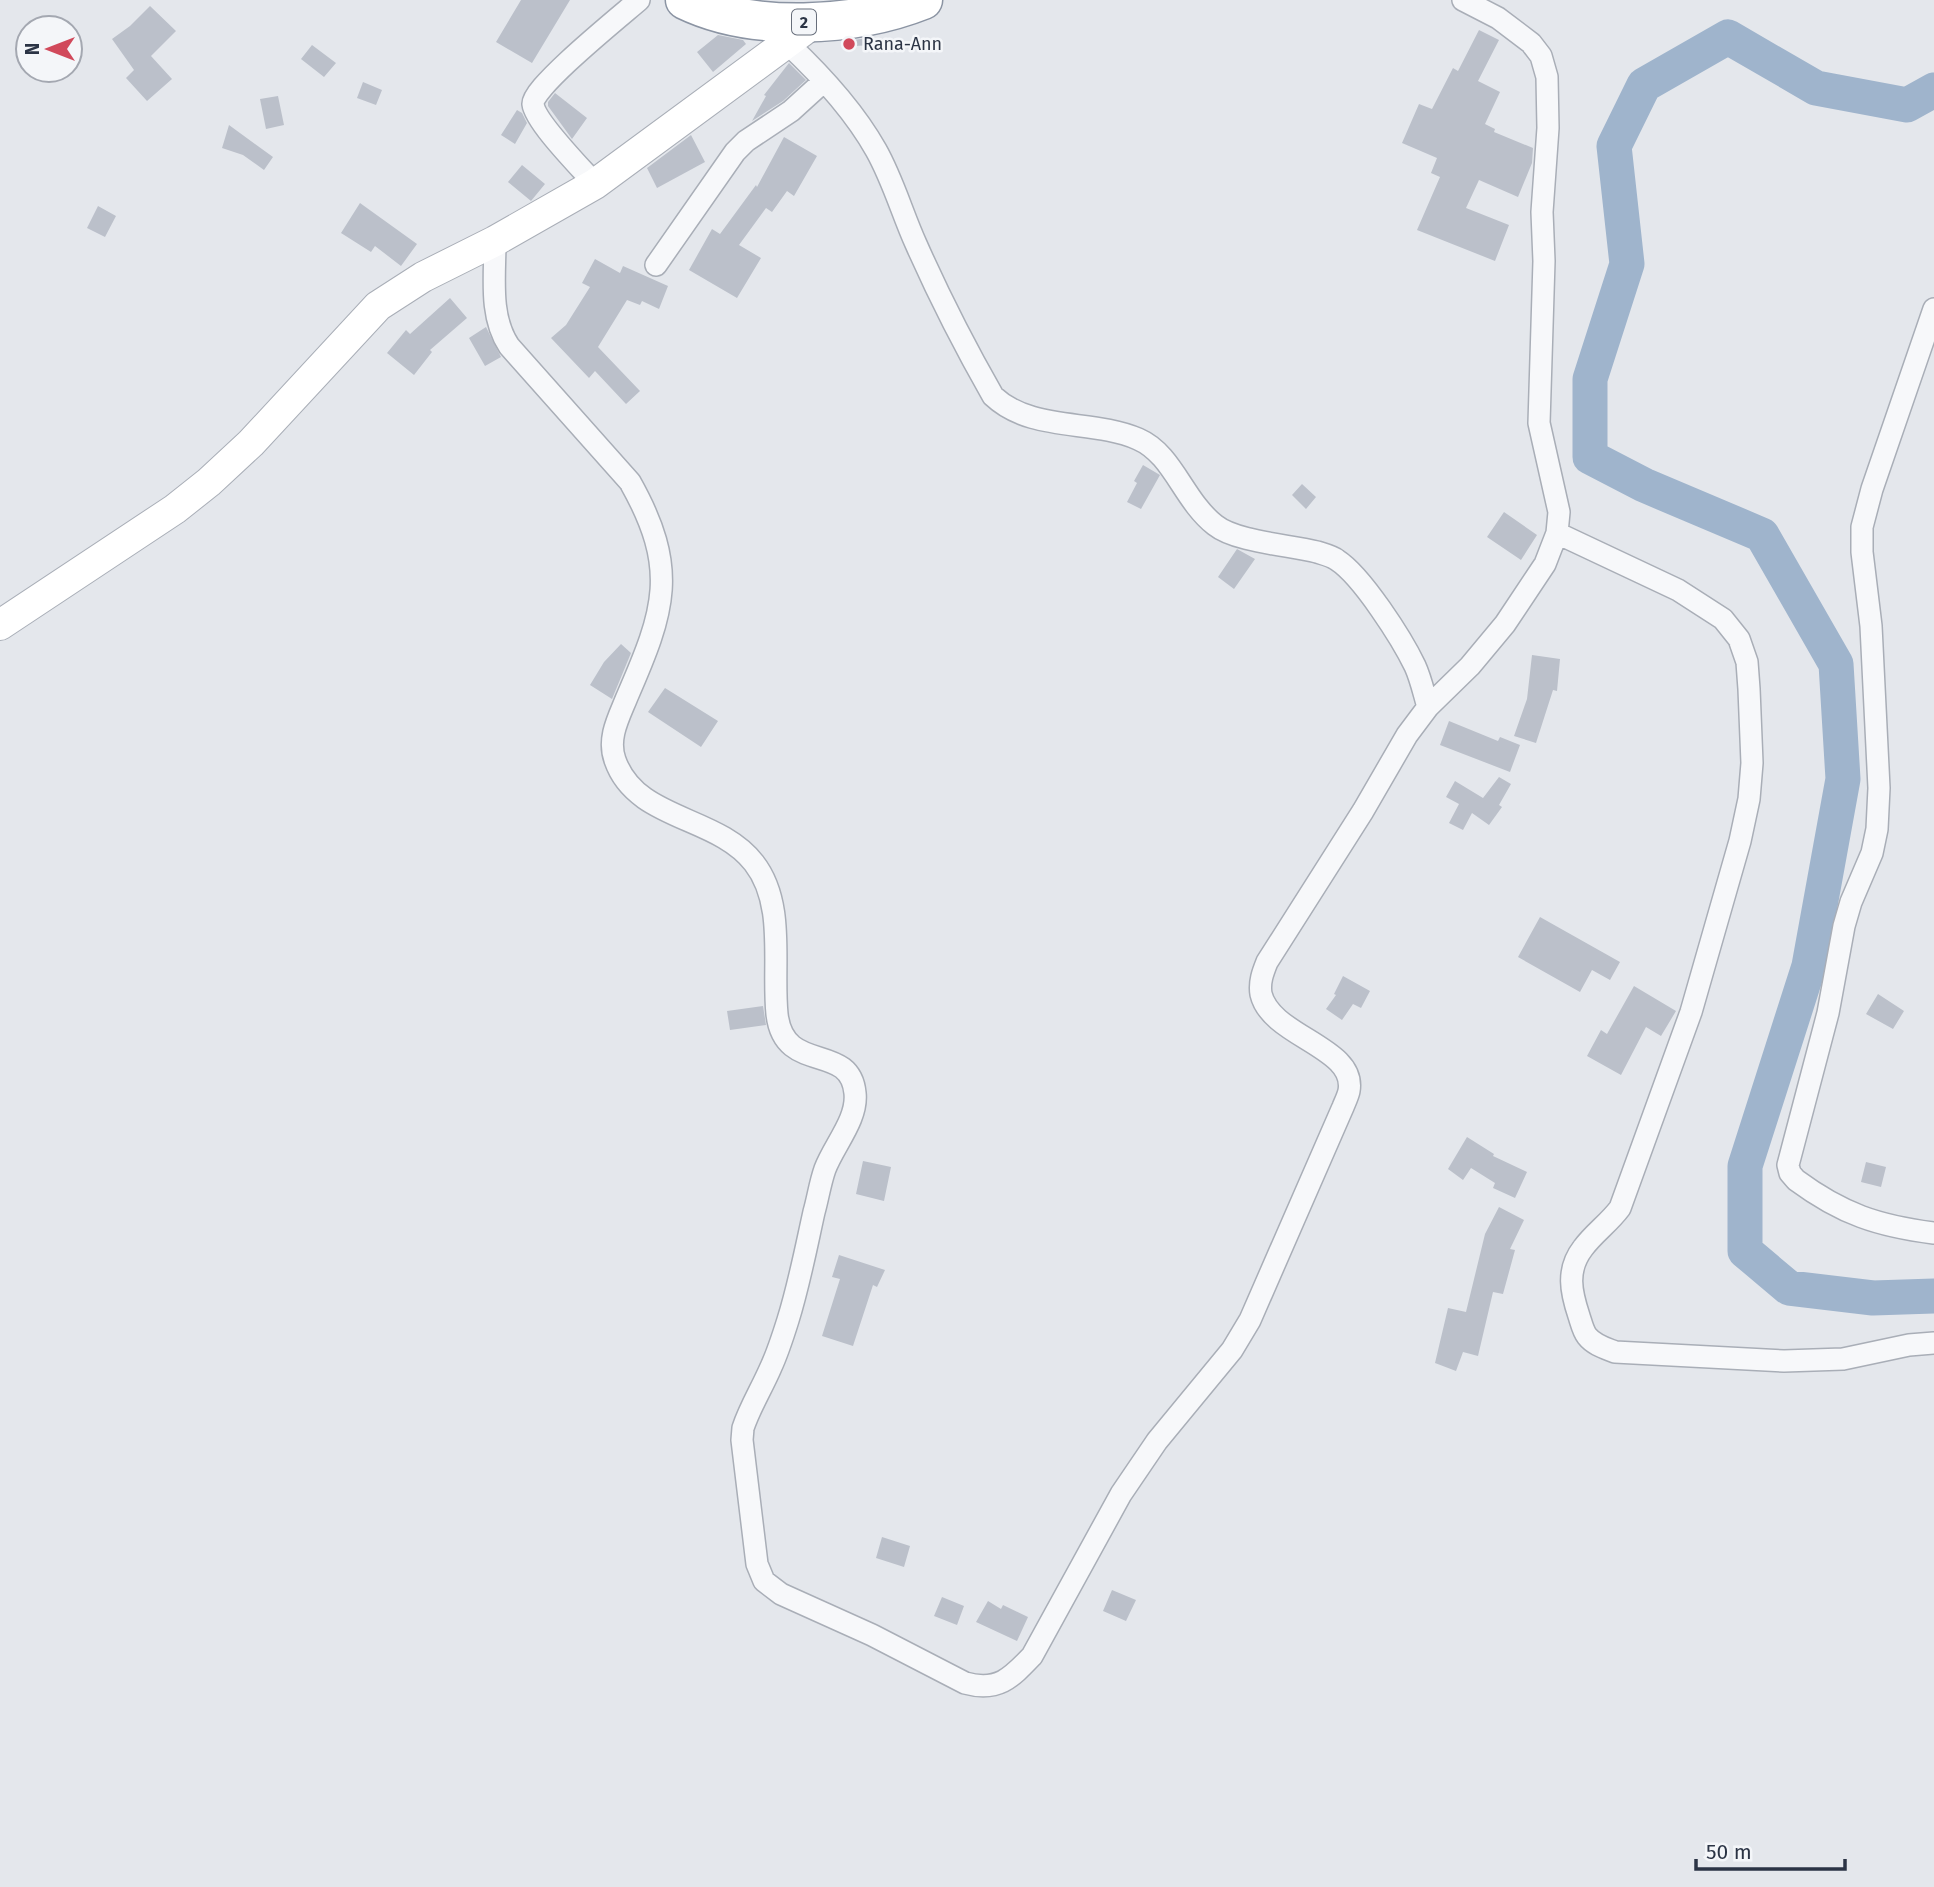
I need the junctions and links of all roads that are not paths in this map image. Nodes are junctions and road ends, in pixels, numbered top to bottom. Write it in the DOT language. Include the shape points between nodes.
graph roads {
  1 [pos="639,0"];
  2 [pos="685,0"];
  3 [pos="923,0"];
  4 [pos="1462,0"];
  5 [pos="802,33"];
  6 [pos="824,81"];
  7 [pos="595,184"];
  8 [pos="495,241"];
  9 [pos="656,265"];
  10 [pos="1934,309"];
  11 [pos="1557,533"];
  12 [pos="0,625"];
  13 [pos="1427,707"];
  14 [pos="1934,1233"];
  15 [pos="1934,1343"];
  1 -- 7 [label="street" via="534,96 543,124"];
  2 -- 5 [label="highway, 2" via="737,16 774,21"];
  3 -- 5 [label="highway, 2"];
  4 -- 11 [label="street" via="1498,18 1531,43 1542,56 1547,77 1539,423 1559,512"];
  5 -- 6 [label="street"];
  5 -- 7 [label="street"];
  6 -- 9 [label="street" via="734,152"];
  6 -- 13 [label="street" via="877,150 915,242 993,396 1006,409 1029,417 1136,438 1165,460 1184,491 1217,527 1336,559 1370,595 1405,648"];
  7 -- 8 [label="street"];
  8 -- 12 [label="street" via="423,277 379,306 209,482"];
  8 -- 13 [label="street" via="495,304 502,335 630,482 659,550 661,607 615,725 614,759 640,796 708,827 753,862 766,882 774,910 781,1034 789,1046 804,1054 840,1064 855,1091 855,1109 824,1171 781,1343 743,1428 757,1564 770,1588 793,1601 981,1688 1012,1676 1032,1656 1121,1494 1250,1320 1343,1107 1349,1090 1344,1067 1278,1021 1261,993 1261,979 1292,920"];
  10 -- 14 [label="street" via="1862,527 1871,626 1877,830 1844,926 1828,1013 1788,1165 1796,1180 1849,1214 1884,1226"];
  11 -- 13 [label="street" via="1545,564 1505,624 1471,666"];
  11 -- 15 [label="street" via="1678,590 1723,619 1739,639 1747,662 1752,721 1749,799 1691,1012 1620,1208 1574,1262 1572,1294 1586,1335 1615,1352 1784,1361 1843,1359"];
}
